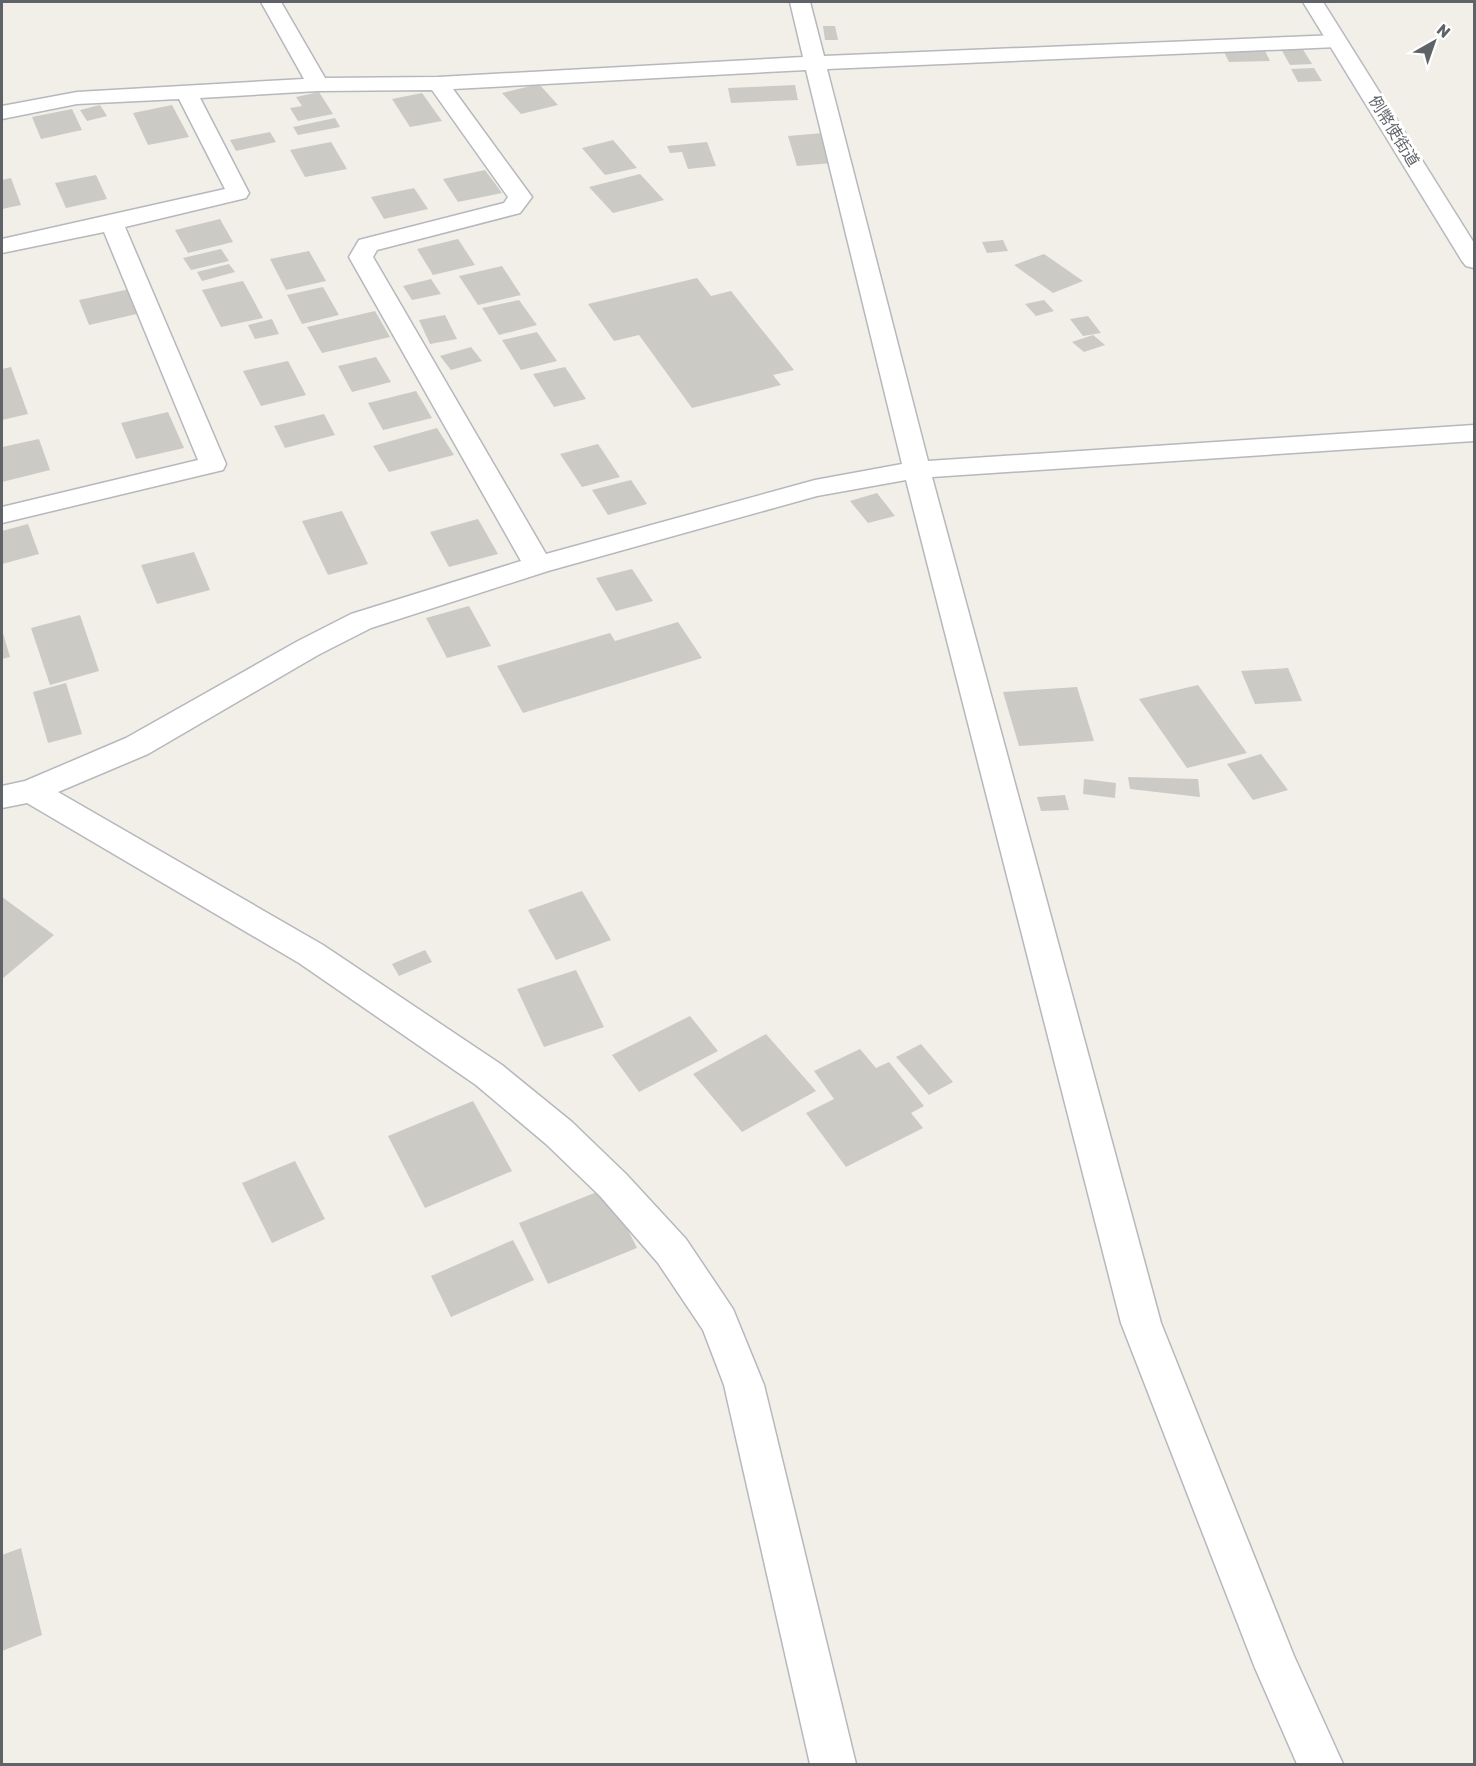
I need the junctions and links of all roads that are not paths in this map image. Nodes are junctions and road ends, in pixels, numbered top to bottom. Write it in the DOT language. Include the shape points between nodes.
graph roads {
  1 [pos="271,2"];
  2 [pos="800,2"];
  3 [pos="1313,2"];
  4 [pos="1337,41"];
  5 [pos="816,63"];
  6 [pos="438,83"];
  7 [pos="318,85"];
  8 [pos="187,94"];
  9 [pos="2,112"];
  10 [pos="112,223"];
  11 [pos="2,246"];
  12 [pos="1474,261"];
  13 [pos="1474,433"];
  14 [pos="917,470"];
  15 [pos="2,515"];
  16 [pos="538,565"];
  17 [pos="16,794"];
  18 [pos="833,1764"];
  19 [pos="1320,1764"];
  1 -- 7 [label="street"];
  2 -- 5 [label="street"];
  3 -- 4 [label="street, 例幣使街道"];
  4 -- 5 [label="street"];
  4 -- 12 [label="street, 例幣使街道"];
  5 -- 6 [label="street"];
  5 -- 14 [label="street"];
  6 -- 7 [label="street"];
  6 -- 16 [label="street" via="520,197 512,208 367,245 361,257"];
  7 -- 8 [label="street"];
  8 -- 9 [label="street" via="77,98"];
  8 -- 10 [label="street" via="238,193"];
  10 -- 11 [label="street"];
  10 -- 15 [label="street" via="213,464"];
  13 -- 14 [label="street"];
  14 -- 16 [label="street" via="815,488"];
  14 -- 19 [label="street" via="1141,1323 1273,1657"];
  16 -- 17 [label="street" via="361,621 137,746"];
  17 -- 18 [label="street" via="311,954 489,1075 614,1185 672,1251 719,1322 744,1385"];
}
